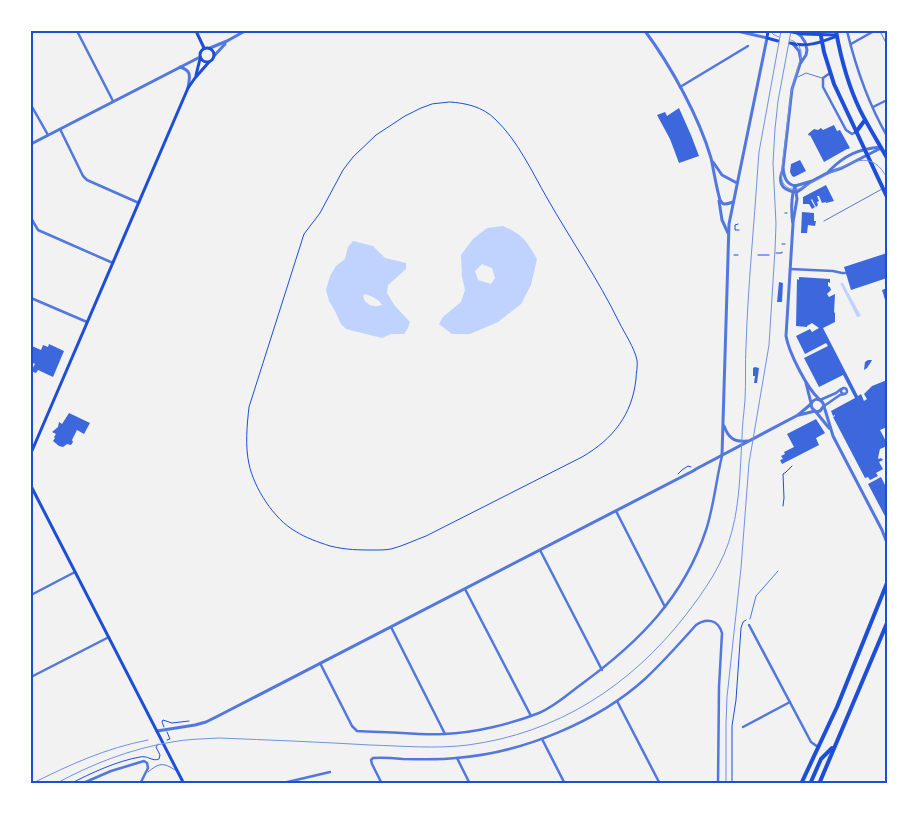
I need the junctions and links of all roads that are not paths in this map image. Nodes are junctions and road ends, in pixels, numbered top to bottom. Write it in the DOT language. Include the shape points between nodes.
graph roads {
  1 [pos="77,31"];
  2 [pos="196,31"];
  3 [pos="245,31"];
  4 [pos="645,31"];
  5 [pos="738,31"];
  6 [pos="768,31"];
  7 [pos="848,31"];
  8 [pos="874,31"];
  9 [pos="880,31"];
  10 [pos="794,32"];
  11 [pos="804,32"];
  12 [pos="820,32"];
  13 [pos="837,34"];
  14 [pos="767,38"];
  15 [pos="227,41"];
  16 [pos="778,41"];
  17 [pos="822,42"];
  18 [pos="791,43"];
  19 [pos="850,44"];
  20 [pos="806,45"];
  21 [pos="887,45"];
  22 [pos="748,46"];
  23 [pos="204,48"];
  24 [pos="210,48"];
  25 [pos="214,56"];
  26 [pos="200,58"];
  27 [pos="209,62"];
  28 [pos="800,64"];
  29 [pos="178,67"];
  30 [pos="830,73"];
  31 [pos="195,78"];
  32 [pos="796,78"];
  33 [pos="823,78"];
  34 [pos="680,87"];
  35 [pos="188,88"];
  36 [pos="887,100"];
  37 [pos="113,101"];
  38 [pos="31,105"];
  39 [pos="872,107"];
  40 [pos="865,120"];
  41 [pos="60,129"];
  42 [pos="856,132"];
  43 [pos="48,135"];
  44 [pos="887,136"];
  45 [pos="31,144"];
  46 [pos="881,148"];
  47 [pos="864,149"];
  48 [pos="887,154"];
  49 [pos="867,156"];
  50 [pos="887,158"];
  51 [pos="711,159"];
  52 [pos="783,168"];
  53 [pos="827,173"];
  54 [pos="812,181"];
  55 [pos="737,183"];
  56 [pos="795,186"];
  57 [pos="883,188"];
  58 [pos="795,192"];
  59 [pos="887,197"];
  60 [pos="719,198"];
  61 [pos="733,202"];
  62 [pos="139,203"];
  63 [pos="31,218"];
  64 [pos="824,221"];
  65 [pos="729,234"];
  66 [pos="113,262"];
  67 [pos="790,269"];
  68 [pos="845,273"];
  69 [pos="31,298"];
  70 [pos="87,322"];
  71 [pos="805,380"];
  72 [pos="819,399"];
  73 [pos="811,404"];
  74 [pos="823,407"];
  75 [pos="815,411"];
  76 [pos="798,415"];
  77 [pos="723,423"];
  78 [pos="831,431"];
  79 [pos="751,440"];
  80 [pos="31,453"];
  81 [pos="722,455"];
  82 [pos="31,486"];
  83 [pos="616,511"];
  84 [pos="882,530"];
  85 [pos="887,535"];
  86 [pos="887,543"];
  87 [pos="540,550"];
  88 [pos="778,571"];
  89 [pos="76,572"];
  90 [pos="887,583"];
  91 [pos="465,589"];
  92 [pos="31,595"];
  93 [pos="665,607"];
  94 [pos="750,619"];
  95 [pos="887,623"];
  96 [pos="749,625"];
  97 [pos="390,627"];
  98 [pos="108,636"];
  99 [pos="320,663"];
  100 [pos="602,670"];
  101 [pos="31,677"];
  102 [pos="617,700"];
  103 [pos="790,702"];
  104 [pos="531,716"];
  105 [pos="743,727"];
  106 [pos="157,730"];
  107 [pos="445,734"];
  108 [pos="542,739"];
  109 [pos="834,746"];
  110 [pos="818,747"];
  111 [pos="457,758"];
  112 [pos="809,766"];
  113 [pos="816,770"];
  114 [pos="178,771"];
  115 [pos="330,772"];
  116 [pos="145,774"];
  117 [pos="81,784"];
  118 [pos="140,784"];
  119 [pos="184,784"];
  120 [pos="279,784"];
  121 [pos="382,784"];
  122 [pos="470,784"];
  123 [pos="565,784"];
  124 [pos="660,784"];
  125 [pos="718,784"];
  126 [pos="801,784"];
  127 [pos="810,784"];
  128 [pos="819,784"];
  1 -- 37 [label="street"];
  2 -- 23 [label="main road"];
  3 -- 15 [label="street"];
  4 -- 34 [label="street"];
  5 -- 14 [label="street"];
  6 -- 14 [label="main road"];
  7 -- 19 [label="street"];
  8 -- 19 [label="street"];
  9 -- 21 [label="lane"];
  10 -- 11 [label="main road"];
  10 -- 20 [label="street"];
  11 -- 12 [label="main road"];
  12 -- 13 [label="main road"];
  12 -- 17 [label="highway"];
  13 -- 17 [label="main road"];
  13 -- 40 [label="highway" via="848,82"];
  14 -- 16 [label="main road"];
  14 -- 55 [label="street"];
  15 -- 24 [label="street"];
  15 -- 25 [label="street"];
  17 -- 20 [label="main road"];
  17 -- 30 [label="highway"];
  18 -- 20 [label="main road"];
  18 -- 28 [label="street" via="799,51"];
  19 -- 39 [label="street"];
  20 -- 28 [label="street" via="807,54"];
  22 -- 34 [label="street"];
  23 -- 24 [label="main road"];
  23 -- 26 [label="main road"];
  24 -- 25 [label="main road"];
  25 -- 27 [label="main road"];
  26 -- 27 [label="main road"];
  26 -- 29 [label="street"];
  26 -- 31 [label="main road"];
  27 -- 31 [label="main road"];
  28 -- 32 [label="street"];
  29 -- 35 [label="street" via="189,74"];
  29 -- 37 [label="street"];
  30 -- 33 [label="street"];
  30 -- 42 [label="highway"];
  31 -- 35 [label="main road"];
  32 -- 33 [label="lane" via="806,73"];
  32 -- 52 [label="street"];
  33 -- 42 [label="street" via="823,87 846,129 852,134"];
  34 -- 51 [label="street"];
  35 -- 62 [label="main road"];
  36 -- 39 [label="street"];
  37 -- 41 [label="street"];
  38 -- 43 [label="street"];
  39 -- 44 [label="street"];
  40 -- 42 [label="highway"];
  40 -- 46 [label="highway"];
  41 -- 43 [label="street"];
  41 -- 62 [label="street" via="87,180"];
  42 -- 47 [label="highway"];
  43 -- 45 [label="street"];
  46 -- 47 [label="street"];
  46 -- 48 [label="street"];
  46 -- 49 [label="street"];
  46 -- 50 [label="highway"];
  47 -- 49 [label="highway"];
  47 -- 53 [label="street" via="842,159"];
  49 -- 53 [label="street"];
  49 -- 57 [label="highway"];
  51 -- 55 [label="street" via="722,175"];
  51 -- 60 [label="street"];
  52 -- 56 [label="street" via="786,181"];
  52 -- 58 [label="street" via="780,182"];
  53 -- 54 [label="street"];
  54 -- 56 [label="street"];
  54 -- 58 [label="street"];
  55 -- 61 [label="street"];
  56 -- 58 [label="street"];
  57 -- 59 [label="highway"];
  57 -- 64 [label="lane"];
  58 -- 67 [label="street"];
  60 -- 61 [label="street" via="724,204"];
  60 -- 65 [label="street" via="722,220"];
  61 -- 65 [label="street"];
  62 -- 66 [label="main road"];
  63 -- 66 [label="street" via="38,230"];
  65 -- 77 [label="street"];
  66 -- 70 [label="main road"];
  67 -- 68 [label="street"];
  67 -- 71 [label="street" via="786,336 788,347"];
  69 -- 70 [label="street"];
  70 -- 80 [label="main road"];
  71 -- 72 [label="street"];
  71 -- 73 [label="street"];
  72 -- 73 [label="street"];
  72 -- 74 [label="street"];
  72 -- 74 [label="street" via="841,389 844,394"];
  73 -- 75 [label="street"];
  73 -- 76 [label="street"];
  74 -- 75 [label="street"];
  74 -- 78 [label="street"];
  75 -- 76 [label="street"];
  75 -- 78 [label="street"];
  76 -- 79 [label="street"];
  77 -- 79 [label="street" via="732,439 741,442"];
  77 -- 81 [label="street"];
  78 -- 84 [label="street"];
  79 -- 81 [label="street"];
  81 -- 83 [label="street"];
  81 -- 93 [label="street" via="706,530 686,576"];
  82 -- 89 [label="main road"];
  83 -- 87 [label="street"];
  83 -- 93 [label="street"];
  84 -- 85 [label="street"];
  84 -- 86 [label="street"];
  87 -- 91 [label="street"];
  87 -- 100 [label="street"];
  88 -- 94 [label="lane" via="756,596"];
  89 -- 92 [label="street"];
  89 -- 98 [label="main road"];
  90 -- 110 [label="highway"];
  91 -- 97 [label="street"];
  91 -- 104 [label="street"];
  93 -- 100 [label="street" via="639,637"];
  95 -- 109 [label="highway"];
  96 -- 103 [label="street"];
  97 -- 99 [label="street"];
  97 -- 107 [label="street"];
  98 -- 101 [label="street"];
  98 -- 106 [label="main road"];
  99 -- 106 [label="street" via="206,722"];
  99 -- 107 [label="street" via="356,730"];
  100 -- 104 [label="street" via="551,707"];
  102 -- 108 [label="street"];
  102 -- 124 [label="street"];
  102 -- 125 [label="street" via="663,662 696,625 709,620 719,625 722,641"];
  103 -- 105 [label="street"];
  103 -- 110 [label="street"];
  104 -- 107 [label="street" via="484,729"];
  106 -- 114 [label="main road"];
  108 -- 111 [label="street" via="501,751"];
  108 -- 123 [label="street"];
  109 -- 113 [label="highway"];
  109 -- 128 [label="highway"];
  110 -- 112 [label="highway"];
  111 -- 121 [label="street" via="371,759"];
  111 -- 122 [label="street"];
  112 -- 113 [label="highway"];
  112 -- 126 [label="highway"];
  113 -- 127 [label="highway"];
  114 -- 116 [label="lane" via="161,764"];
  114 -- 119 [label="main road"];
  115 -- 120 [label="street"];
  116 -- 117 [label="street" via="148,765 141,762"];
  116 -- 118 [label="street"];
}
